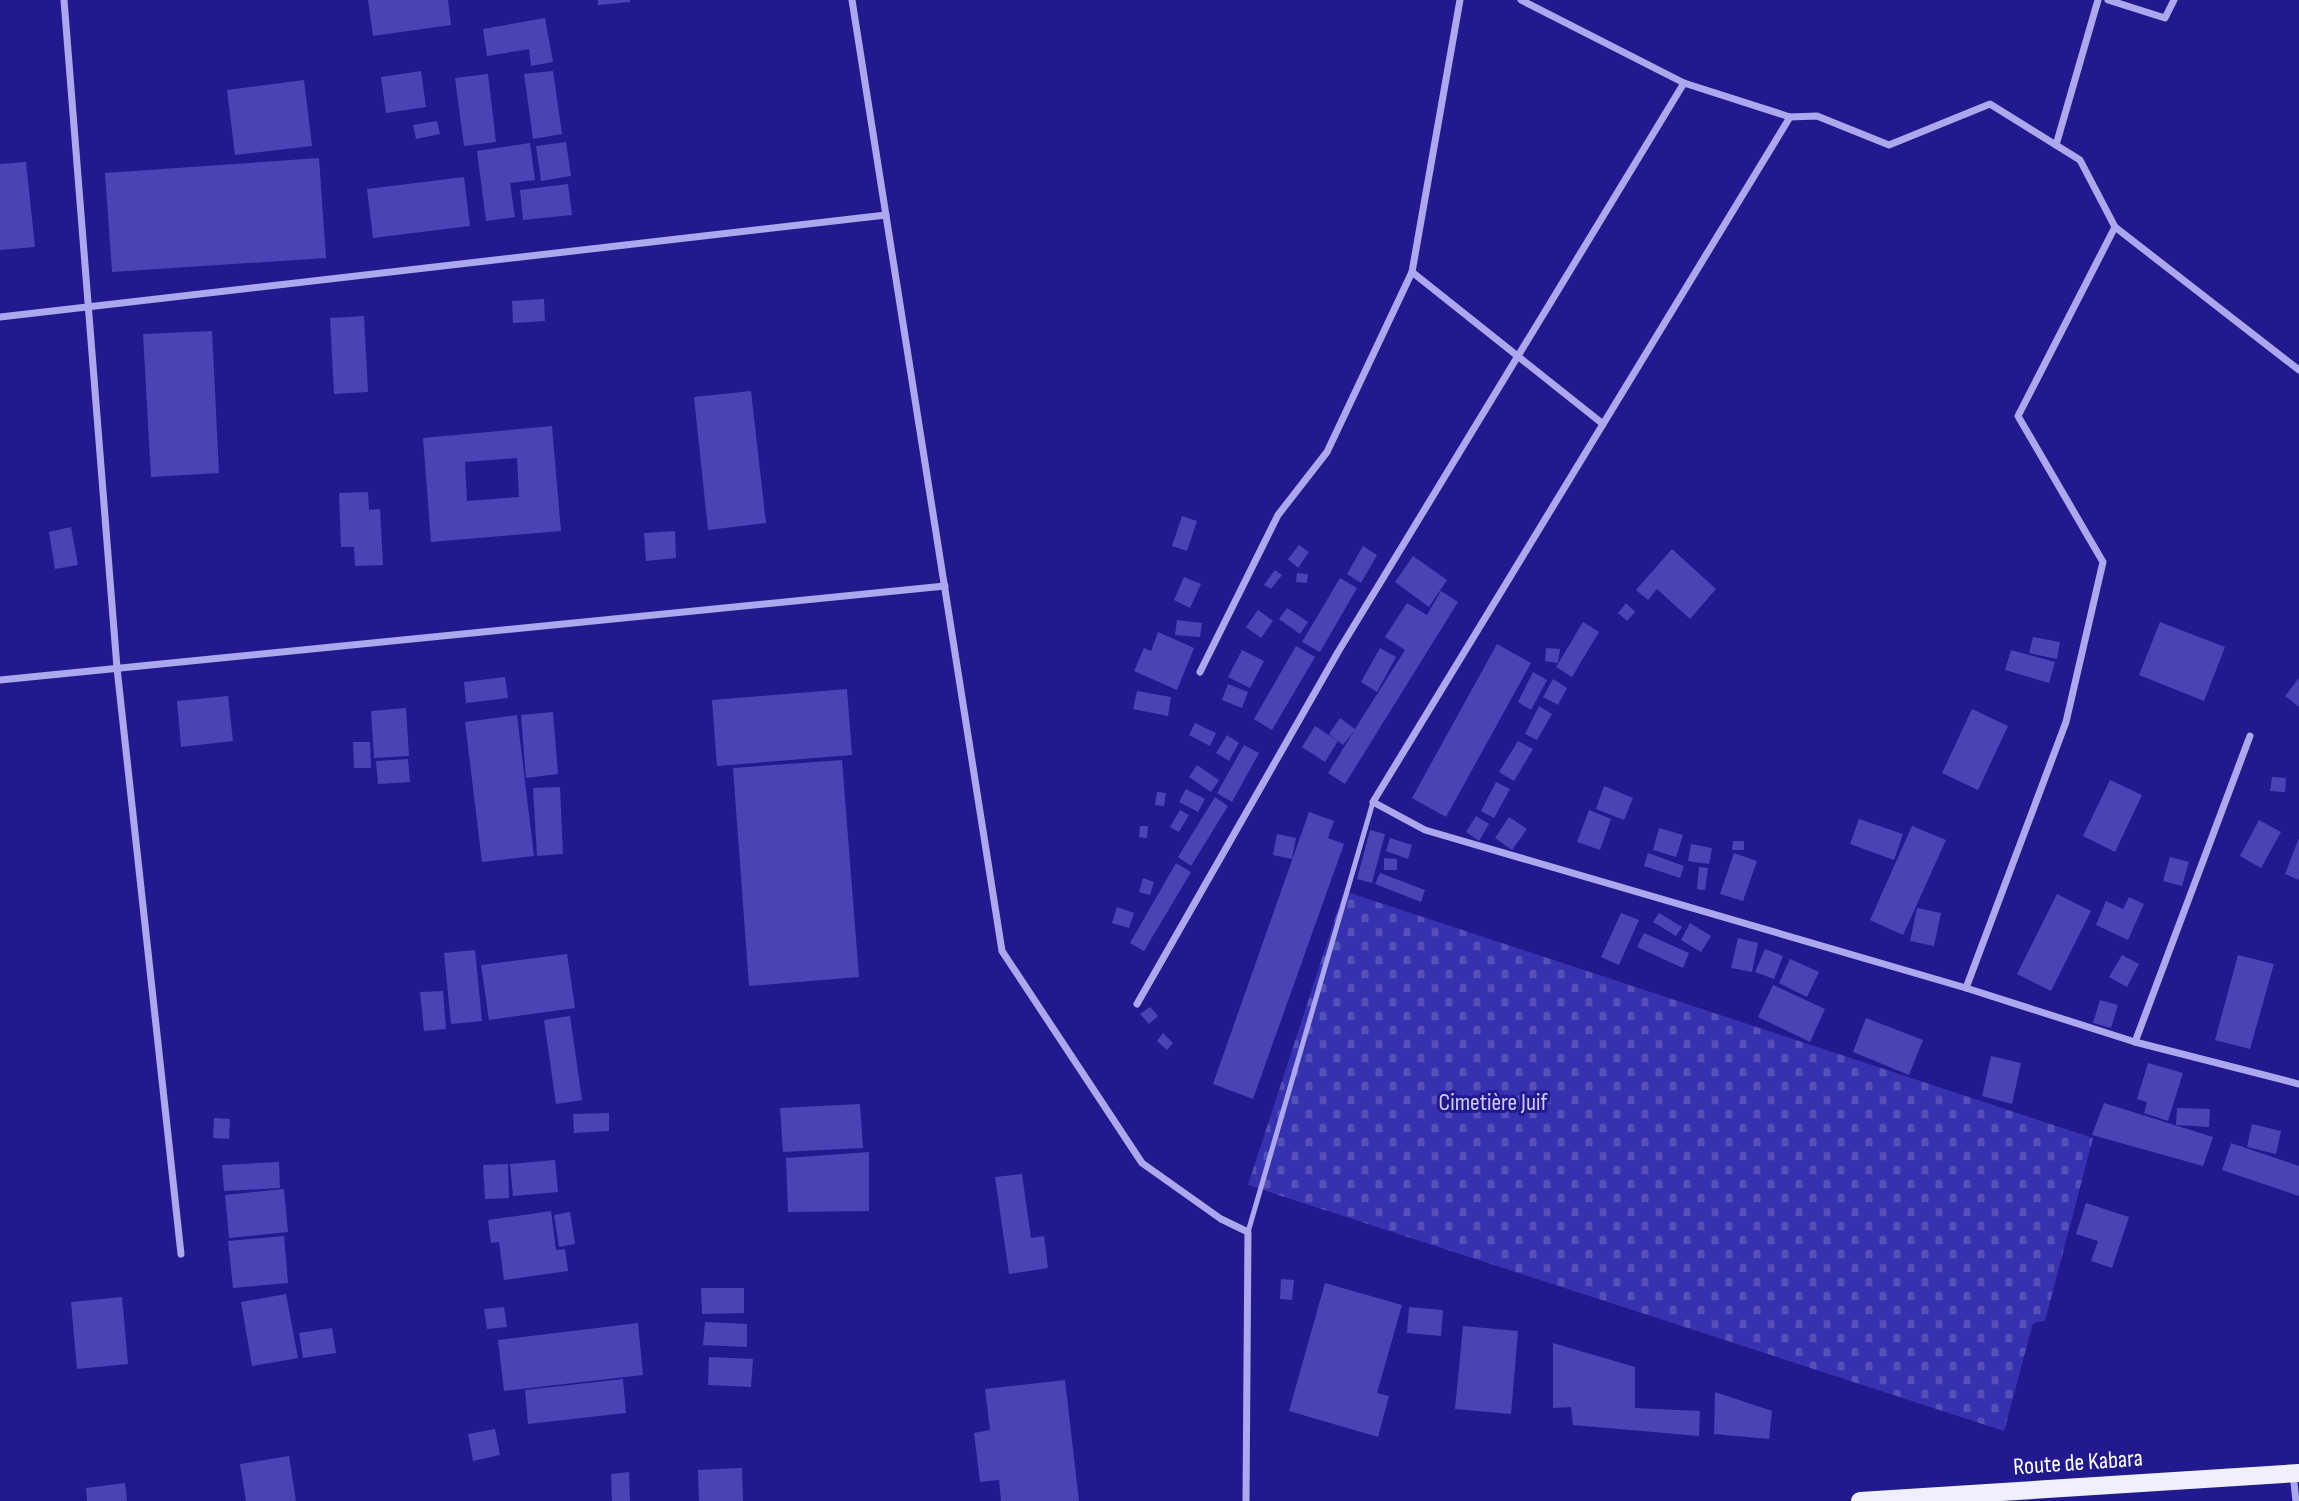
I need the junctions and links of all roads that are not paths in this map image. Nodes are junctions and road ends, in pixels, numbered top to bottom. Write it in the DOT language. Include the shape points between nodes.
graph roads {
  1 [pos="64,0"];
  2 [pos="852,0"];
  3 [pos="1461,0"];
  4 [pos="1521,0"];
  5 [pos="2098,0"];
  6 [pos="2108,0"];
  7 [pos="2174,0"];
  8 [pos="1684,83"];
  9 [pos="1790,117"];
  10 [pos="2056,145"];
  11 [pos="886,215"];
  12 [pos="2115,227"];
  13 [pos="1412,272"];
  14 [pos="89,307"];
  15 [pos="0,317"];
  16 [pos="1518,357"];
  17 [pos="2299,370"];
  18 [pos="1603,424"];
  19 [pos="946,586"];
  20 [pos="117,668"];
  21 [pos="1200,673"];
  22 [pos="0,680"];
  23 [pos="2250,736"];
  24 [pos="1373,802"];
  25 [pos="1966,988"];
  26 [pos="1137,1003"];
  27 [pos="2134,1042"];
  28 [pos="2299,1084"];
  29 [pos="1248,1232"];
  30 [pos="181,1254"];
  31 [pos="2296,1473"];
  32 [pos="1951,1498"];
  33 [pos="1246,1501"];
  34 [pos="1860,1501"];
  35 [pos="2296,1501"];
  1 -- 14 [label="street"];
  2 -- 11 [label="street"];
  3 -- 13 [label="street"];
  4 -- 8 [label="street"];
  5 -- 10 [label="street"];
  6 -- 7 [label="street" via="2165,18"];
  8 -- 9 [label="street"];
  8 -- 16 [label="street"];
  9 -- 10 [label="street" via="1817,116 1889,145 1990,104"];
  9 -- 18 [label="street"];
  10 -- 12 [label="street" via="2080,160"];
  11 -- 14 [label="street"];
  11 -- 19 [label="street"];
  12 -- 17 [label="street"];
  12 -- 25 [label="street" via="2018,416 2103,562 2066,722"];
  13 -- 16 [label="street"];
  13 -- 21 [label="street" via="1327,452 1278,515"];
  14 -- 15 [label="street"];
  14 -- 20 [label="street"];
  16 -- 18 [label="street"];
  16 -- 26 [label="street" via="1339,652"];
  18 -- 24 [label="street"];
  19 -- 20 [label="street"];
  19 -- 29 [label="street" via="1002,951 1142,1163 1221,1219"];
  20 -- 22 [label="street"];
  20 -- 30 [label="street"];
  23 -- 27 [label="street"];
  24 -- 25 [label="street" via="1425,830"];
  24 -- 29 [label="lane"];
  25 -- 27 [label="street"];
  27 -- 28 [label="street"];
  29 -- 33 [label="street"];
  31 -- 32 [label="main road, Route de Kabara"];
  31 -- 35 [label="street"];
  32 -- 34 [label="main road, Route de Kabara"];
}
